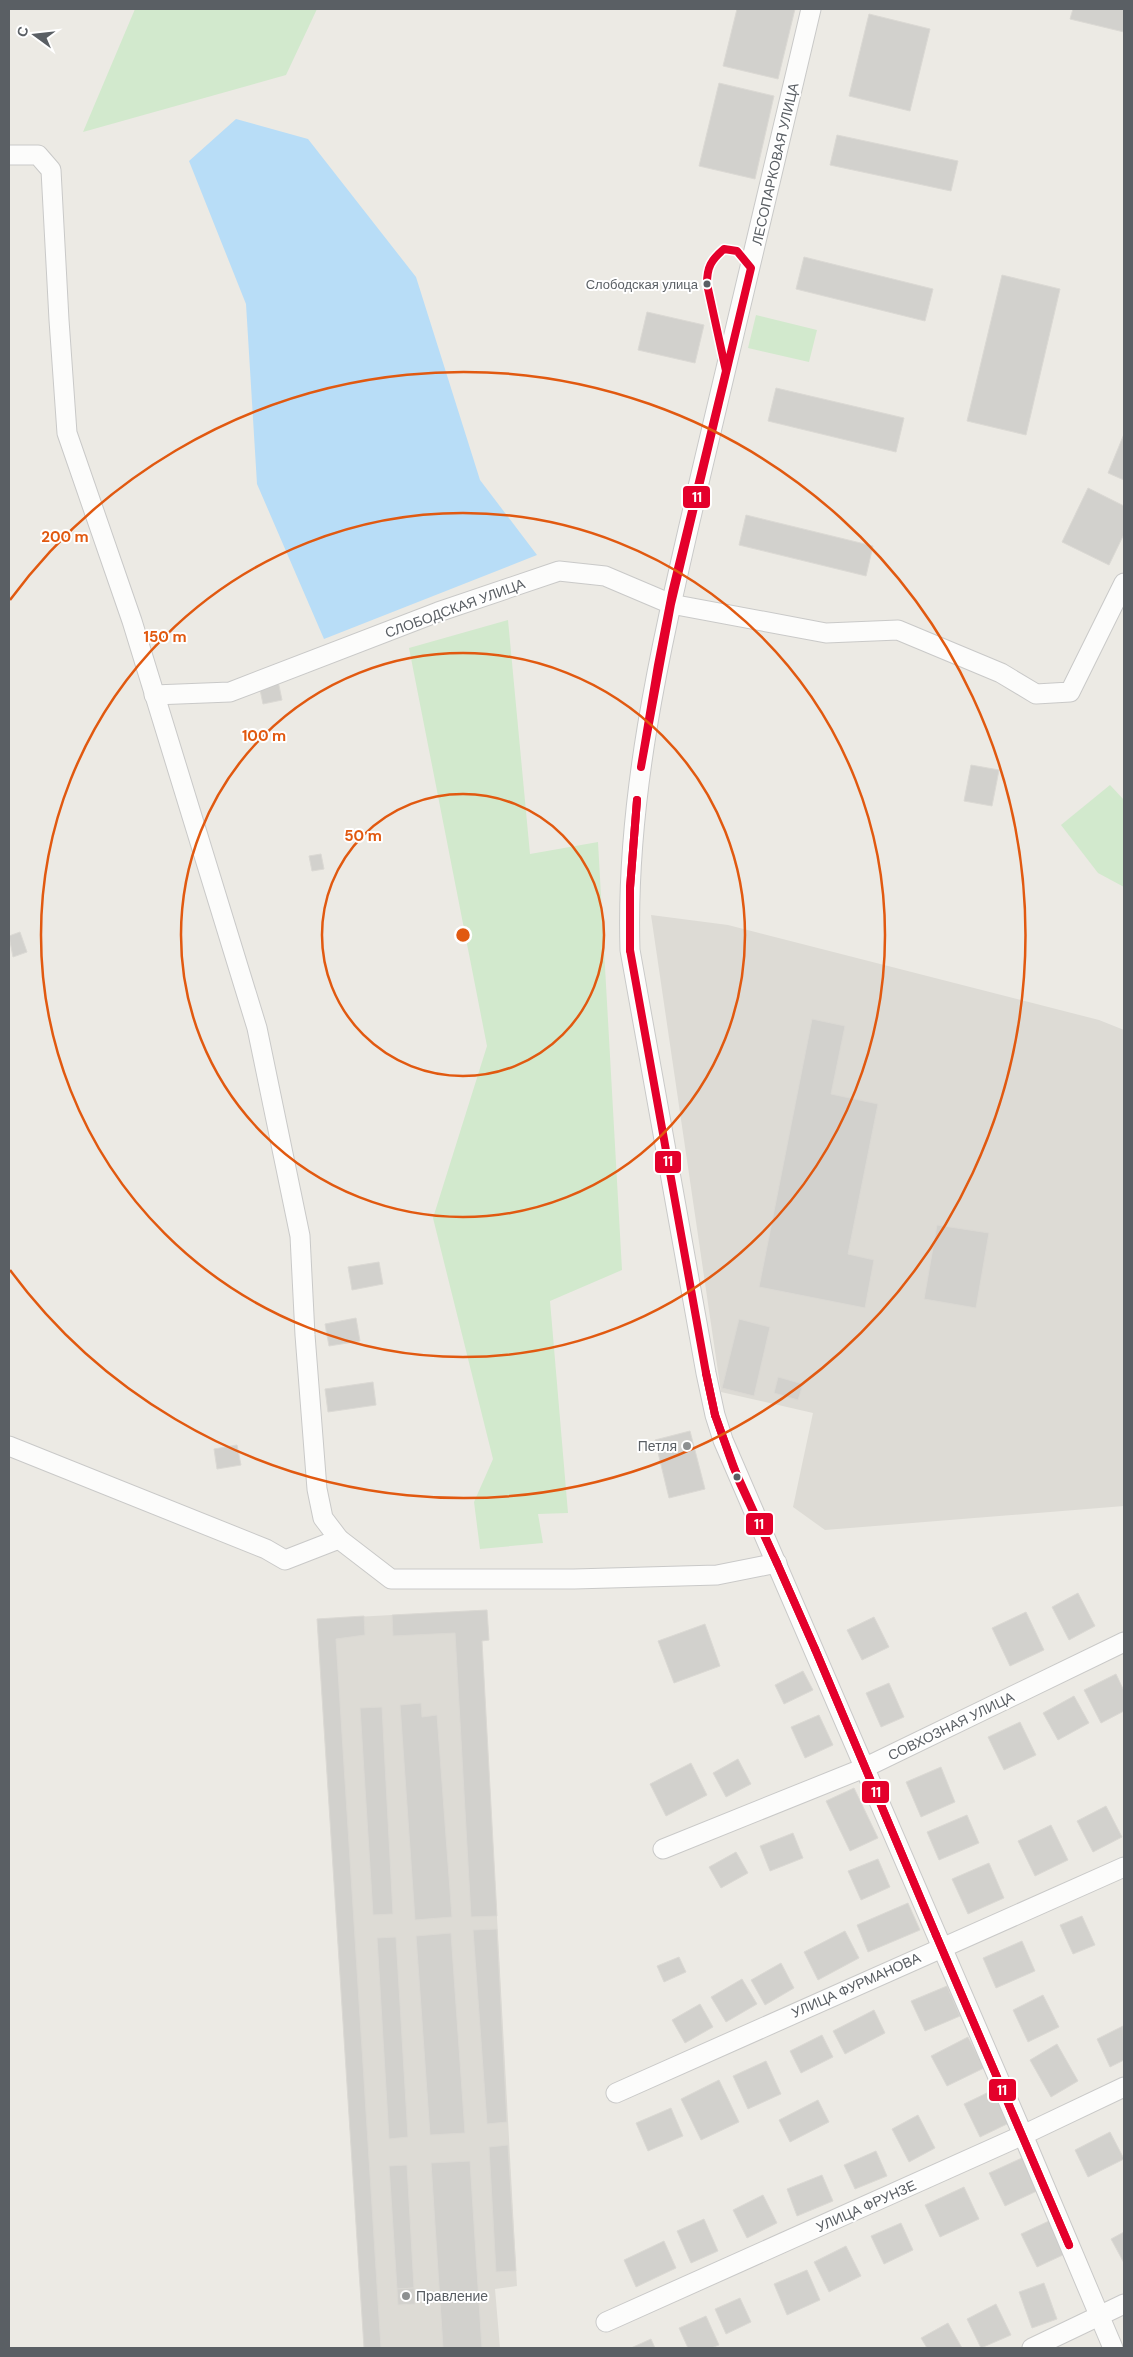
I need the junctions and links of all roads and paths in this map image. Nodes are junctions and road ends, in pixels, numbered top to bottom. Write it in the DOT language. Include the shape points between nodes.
graph roads {
  1 [pos="811,9"];
  2 [pos="9,155"];
  3 [pos="1124,583"];
  4 [pos="671,604"];
  5 [pos="154,695"];
  6 [pos="9,1446"];
  7 [pos="339,1539"];
  8 [pos="776,1563"];
  9 [pos="1124,1642"];
  10 [pos="864,1768"];
  11 [pos="664,1849"];
  12 [pos="1124,1867"];
  13 [pos="941,1946"];
  14 [pos="1124,2087"];
  15 [pos="616,2093"];
  16 [pos="1023,2135"];
  17 [pos="1124,2304"];
  18 [pos="1098,2316"];
  19 [pos="606,2322"];
  20 [pos="1032,2348"];
  21 [pos="1112,2348"];
  1 -- 4 [label="street, ЛЕСОПАРКОВАЯ УЛИЦА"];
  2 -- 5 [label="street" via="38,154 52,170 58,320 67,433"];
  3 -- 4 [label="street, СЛОБОДСКАЯ УЛИЦА" via="1070,692 1036,694 1001,673 898,630 826,633"];
  4 -- 5 [label="street, СЛОБОДСКАЯ УЛИЦА" via="605,576 560,571 438,612 230,692"];
  4 -- 8 [label="street, ЛЕСОПАРКОВАЯ УЛИЦА" via="638,784 629,907 630,950 715,1415 733,1466"];
  5 -- 7 [label="street" via="257,1028 300,1236 317,1489 323,1518"];
  6 -- 7 [label="street" via="256,1545 285,1560"];
  7 -- 8 [label="street" via="392,1579 716,1575"];
  8 -- 10 [label="street, ЛЕСОПАРКОВАЯ УЛИЦА"];
  9 -- 10 [label="street, СОВХОЗНАЯ УЛИЦА"];
  10 -- 11 [label="street, СОВХОЗНАЯ УЛИЦА"];
  10 -- 13 [label="street, ЛЕСОПАРКОВАЯ УЛИЦА"];
  12 -- 13 [label="street, УЛИЦА ФУРМАНОВА"];
  13 -- 15 [label="street, УЛИЦА ФУРМАНОВА"];
  13 -- 16 [label="street, ЛЕСОПАРКОВАЯ УЛИЦА"];
  14 -- 16 [label="street, УЛИЦА ФРУНЗЕ"];
  16 -- 18 [label="street, ЛЕСОПАРКОВАЯ УЛИЦА"];
  16 -- 19 [label="street, УЛИЦА ФРУНЗЕ"];
  17 -- 18 [label="street"];
  18 -- 20 [label="street"];
  18 -- 21 [label="street, ЛЕСОПАРКОВАЯ УЛИЦА"];
}
